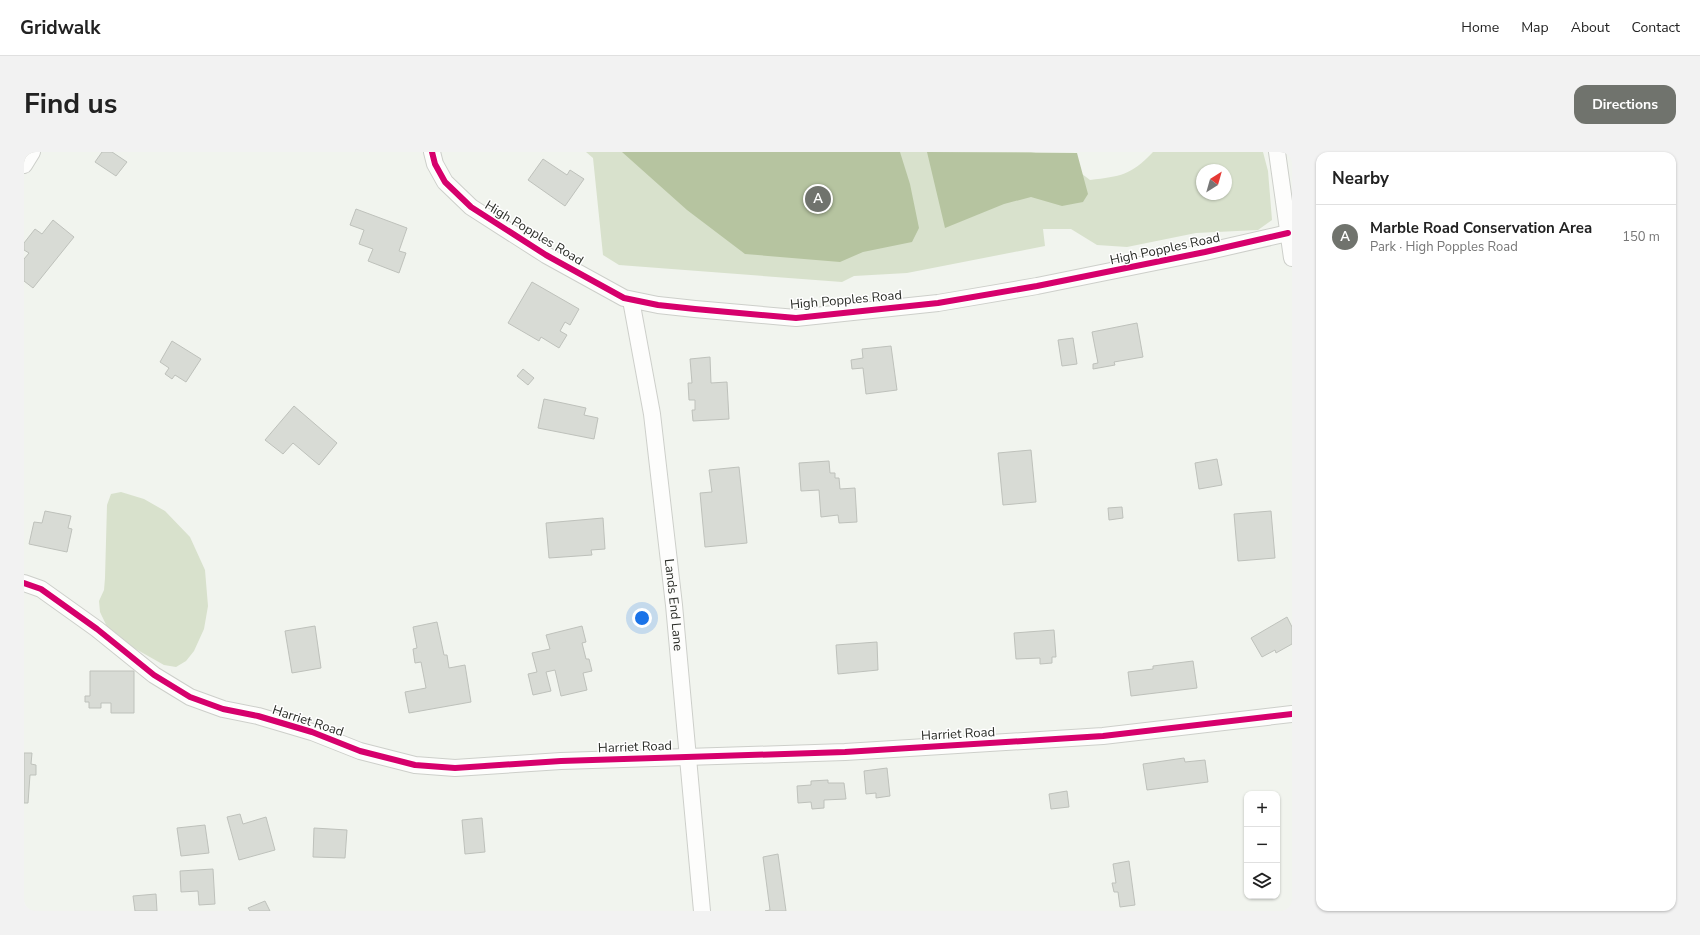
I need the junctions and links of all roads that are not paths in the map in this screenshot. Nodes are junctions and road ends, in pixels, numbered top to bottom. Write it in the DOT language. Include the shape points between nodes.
graph roads {
  1 [pos="32,152"];
  2 [pos="432,152"];
  3 [pos="1277,152"];
  4 [pos="24,165"];
  5 [pos="1288,233"];
  6 [pos="1292,258"];
  7 [pos="632,300"];
  8 [pos="24,583"];
  9 [pos="1292,714"];
  10 [pos="687,756"];
  11 [pos="702,911"];
  1 -- 4 [label="street"];
  2 -- 7 [label="street, High Popples Road" via="435,164 445,182 471,207 546,255"];
  3 -- 5 [label="street"];
  5 -- 6 [label="street"];
  5 -- 7 [label="street, High Popples Road" via="1037,286 938,303 796,318"];
  7 -- 10 [label="street, Lands End Lane" via="652,414 674,605"];
  8 -- 10 [label="street, Harriet Road" via="47,593 97,629 154,676 190,697 223,709 312,732 360,751 415,765 455,768 508,763"];
  9 -- 10 [label="street, Harriet Road" via="1103,736 845,752"];
  10 -- 11 [label="street, Lands End Lane"];
}
